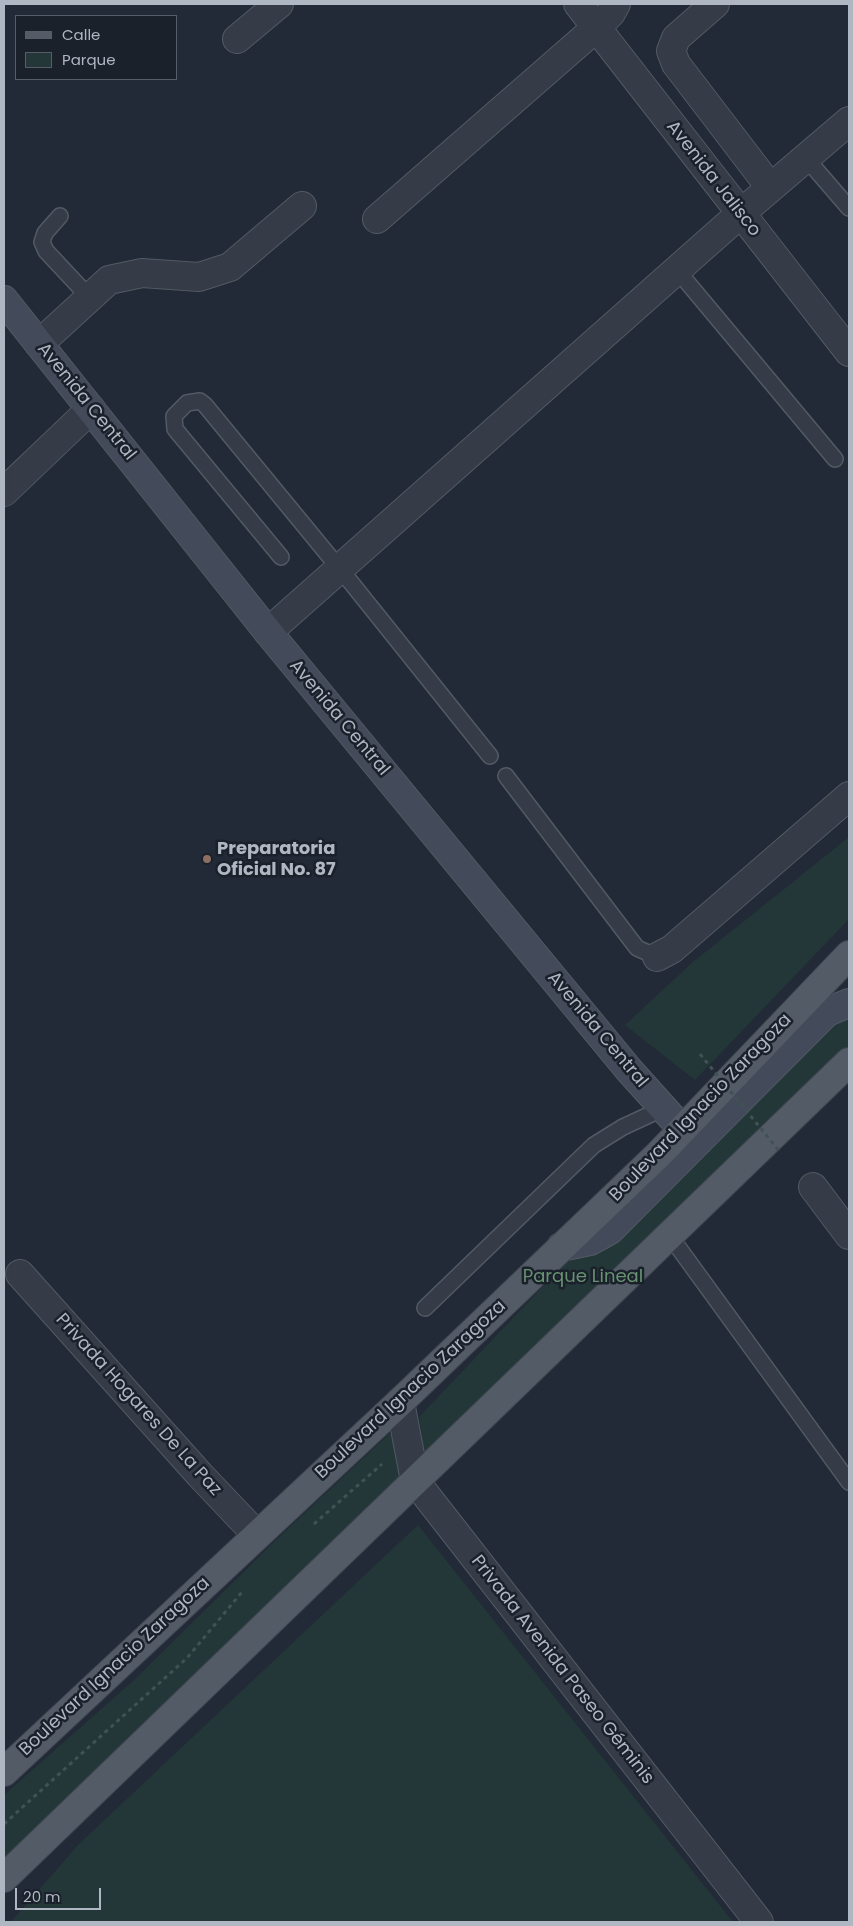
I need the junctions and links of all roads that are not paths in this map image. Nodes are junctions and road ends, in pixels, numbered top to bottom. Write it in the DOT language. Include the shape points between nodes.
graph roads {
  1 [pos="279,4"];
  2 [pos="578,4"];
  3 [pos="616,4"];
  4 [pos="715,4"];
  5 [pos="597,27"];
  6 [pos="237,39"];
  7 [pos="849,121"];
  8 [pos="805,157"];
  9 [pos="770,188"];
  10 [pos="302,206"];
  11 [pos="849,208"];
  12 [pos="740,214"];
  13 [pos="60,216"];
  14 [pos="377,219"];
  15 [pos="677,270"];
  16 [pos="90,298"];
  17 [pos="4,300"];
  18 [pos="39,344"];
  19 [pos="849,352"];
  20 [pos="91,409"];
  21 [pos="835,458"];
  22 [pos="4,492"];
  23 [pos="281,557"];
  24 [pos="340,569"];
  25 [pos="268,632"];
  26 [pos="490,756"];
  27 [pos="506,776"];
  28 [pos="849,796"];
  29 [pos="849,955"];
  30 [pos="657,957"];
  31 [pos="849,1003"];
  32 [pos="849,1062"];
  33 [pos="664,1108"];
  34 [pos="683,1130"];
  35 [pos="813,1187"];
  36 [pos="849,1235"];
  37 [pos="670,1236"];
  38 [pos="561,1247"];
  39 [pos="20,1274"];
  40 [pos="425,1308"];
  41 [pos="400,1402"];
  42 [pos="415,1481"];
  43 [pos="849,1482"];
  44 [pos="257,1535"];
  45 [pos="4,1772"];
  46 [pos="4,1878"];
  47 [pos="759,1922"];
  1 -- 6 [label="street"];
  2 -- 5 [label="street, Avenida Jalisco"];
  3 -- 5 [label="street"];
  4 -- 9 [label="street" via="676,38 671,51 676,64"];
  5 -- 12 [label="street, Avenida Jalisco"];
  5 -- 14 [label="street"];
  7 -- 8 [label="street"];
  8 -- 9 [label="street"];
  8 -- 11 [label="lane"];
  9 -- 12 [label="street"];
  10 -- 16 [label="street" via="230,267 199,277 142,273 109,280"];
  12 -- 15 [label="street"];
  12 -- 19 [label="street, Avenida Jalisco"];
  13 -- 16 [label="lane" via="45,233 42,242 46,251"];
  15 -- 21 [label="lane"];
  15 -- 24 [label="street"];
  16 -- 18 [label="street"];
  17 -- 18 [label="main road, Avenida Central"];
  18 -- 20 [label="main road, Avenida Central"];
  20 -- 22 [label="street"];
  20 -- 25 [label="main road, Avenida Central"];
  23 -- 24 [label="lane" via="176,429 174,416 187,403 200,401 205,405"];
  24 -- 25 [label="street"];
  24 -- 26 [label="lane"];
  25 -- 33 [label="main road, Avenida Central"];
  27 -- 30 [label="lane" via="637,948"];
  28 -- 30 [label="street" via="672,949"];
  29 -- 34 [label="main road, Boulevard Ignacio Zaragoza"];
  31 -- 38 [label="main road" via="827,1012 610,1230 590,1241"];
  32 -- 37 [label="main road"];
  33 -- 34 [label="main road, Avenida Central"];
  33 -- 40 [label="lane" via="594,1144"];
  34 -- 38 [label="main road, Boulevard Ignacio Zaragoza"];
  35 -- 36 [label="street"];
  37 -- 42 [label="main road"];
  37 -- 43 [label="lane"];
  38 -- 41 [label="main road, Boulevard Ignacio Zaragoza"];
  39 -- 44 [label="street, Privada Hogares De La Paz"];
  41 -- 42 [label="street, Privada Avenida Paseo Géminis"];
  41 -- 44 [label="main road, Boulevard Ignacio Zaragoza"];
  42 -- 46 [label="main road"];
  42 -- 47 [label="street, Privada Avenida Paseo Géminis"];
  44 -- 45 [label="main road, Boulevard Ignacio Zaragoza"];
}
